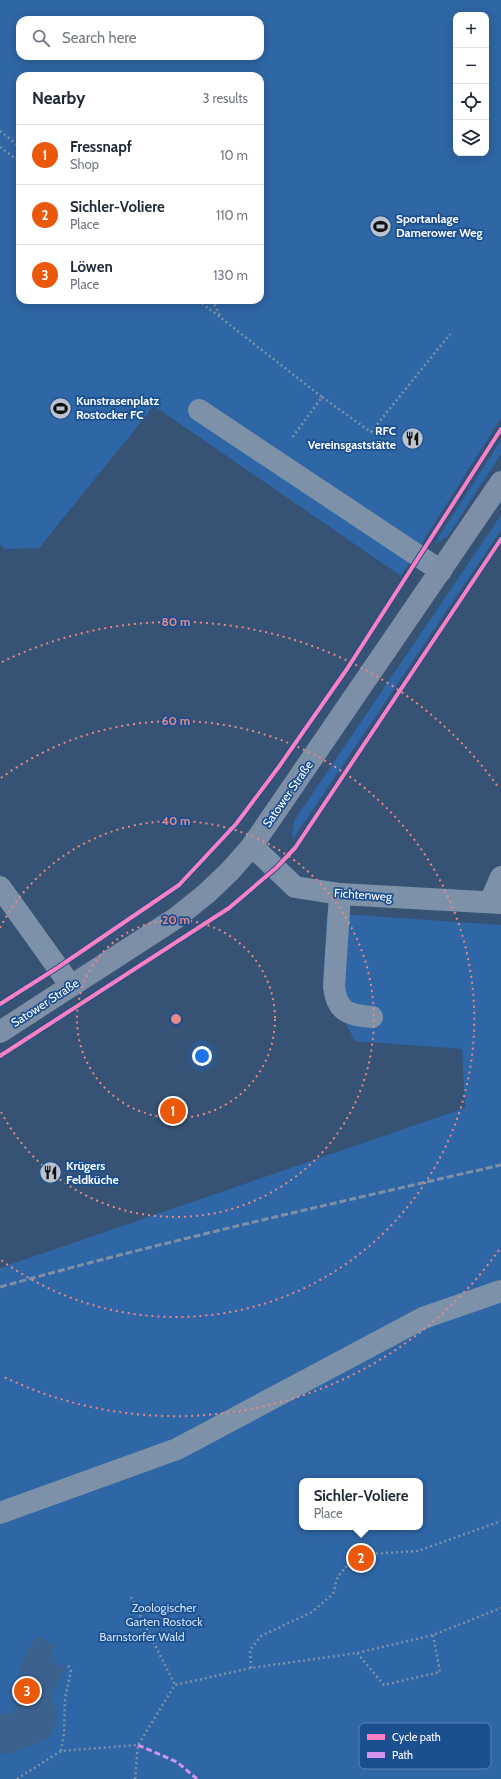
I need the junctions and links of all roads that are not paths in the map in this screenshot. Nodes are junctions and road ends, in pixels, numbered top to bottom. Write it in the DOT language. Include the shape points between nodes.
graph roads {
  1 [pos="199,410"];
  2 [pos="501,482"];
  3 [pos="441,571"];
  4 [pos="252,846"];
  5 [pos="501,877"];
  6 [pos="0,887"];
  7 [pos="340,894"];
  8 [pos="496,903"];
  9 [pos="71,986"];
  10 [pos="372,1017"];
  11 [pos="0,1032"];
  12 [pos="501,1291"];
  13 [pos="0,1513"];
  1 -- 3 [label="street"];
  2 -- 3 [label="main road, Satower Straße"];
  3 -- 4 [label="main road, Satower Straße"];
  4 -- 7 [label="street, Fichtenweg" via="295,887"];
  4 -- 9 [label="main road, Satower Straße" via="207,893 176,918"];
  5 -- 8 [label="street, Fichtenweg"];
  6 -- 9 [label="street"];
  7 -- 8 [label="street, Fichtenweg"];
  7 -- 10 [label="street" via="335,996 340,1006 352,1015"];
  9 -- 11 [label="main road, Satower Straße"];
  12 -- 13 [label="street" via="423,1318 177,1448"];
}
